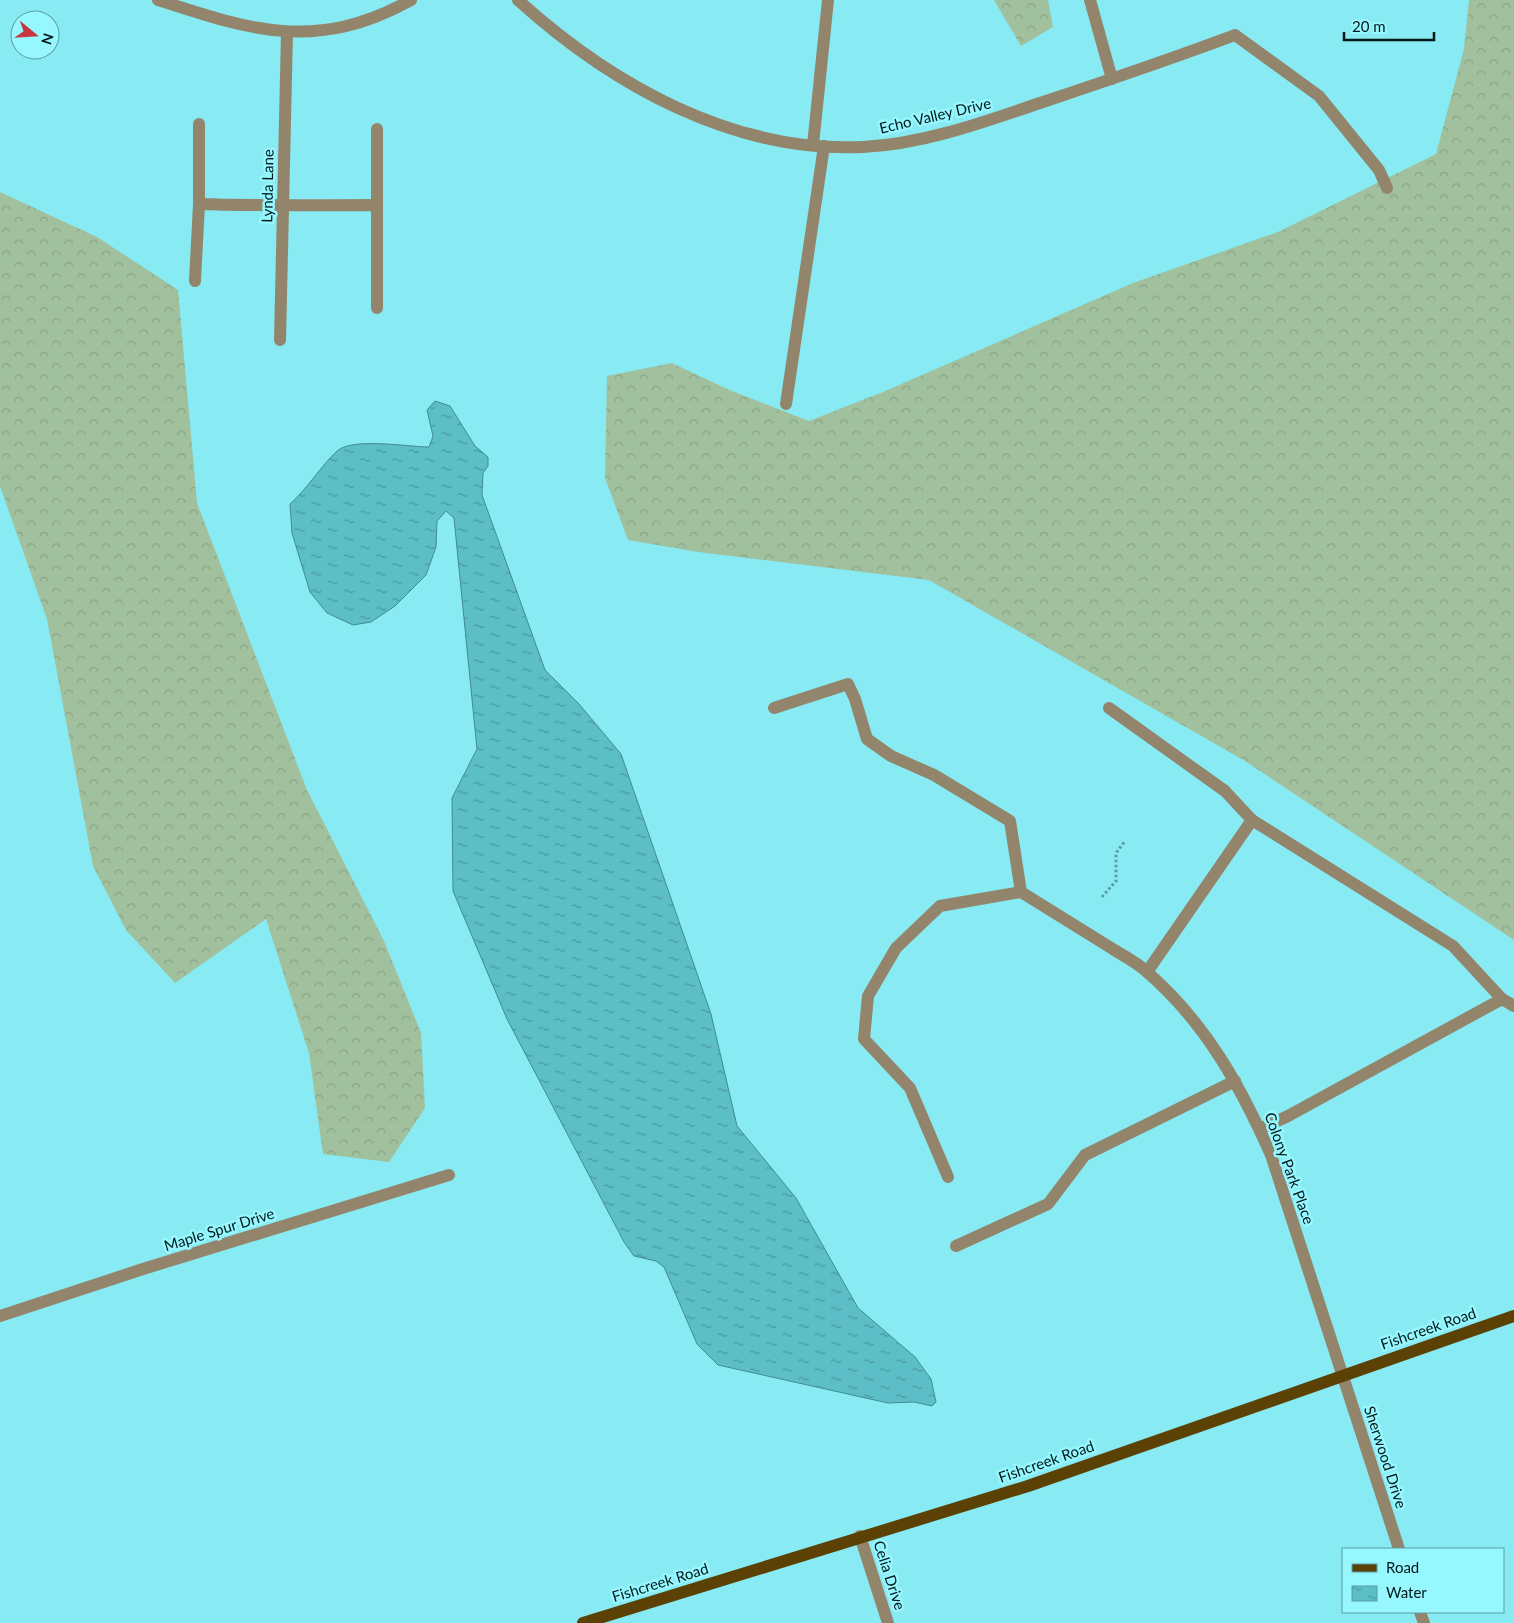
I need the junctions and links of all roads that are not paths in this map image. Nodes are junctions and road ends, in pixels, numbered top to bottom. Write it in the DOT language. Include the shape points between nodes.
graph roads {
  1 [pos="158,0"];
  2 [pos="412,0"];
  3 [pos="518,0"];
  4 [pos="828,0"];
  5 [pos="1090,0"];
  6 [pos="287,32"];
  7 [pos="1112,79"];
  8 [pos="199,124"];
  9 [pos="377,129"];
  10 [pos="819,145"];
  11 [pos="1386,188"];
  12 [pos="199,204"];
  13 [pos="377,205"];
  14 [pos="282,207"];
  15 [pos="195,281"];
  16 [pos="377,308"];
  17 [pos="280,340"];
  18 [pos="786,404"];
  19 [pos="774,708"];
  20 [pos="1109,708"];
  21 [pos="1252,820"];
  22 [pos="1021,892"];
  23 [pos="1147,972"];
  24 [pos="1502,999"];
  25 [pos="1514,1006"];
  26 [pos="1235,1081"];
  27 [pos="1260,1129"];
  28 [pos="450,1175"];
  29 [pos="948,1177"];
  30 [pos="956,1246"];
  31 [pos="0,1316"];
  32 [pos="1514,1316"];
  33 [pos="1342,1375"];
  34 [pos="860,1536"];
  35 [pos="1399,1548"];
  36 [pos="583,1623"];
  37 [pos="888,1623"];
  1 -- 6 [label="street" via="227,23"];
  2 -- 6 [label="street" via="390,12 355,24 324,31"];
  3 -- 10 [label="street, Echo Valley Drive" via="603,68 643,91 693,115 749,134"];
  4 -- 10 [label="street"];
  5 -- 7 [label="street"];
  6 -- 14 [label="street, Lynda Lane"];
  7 -- 10 [label="street, Echo Valley Drive" via="974,125 896,144 864,147"];
  7 -- 11 [label="street, Echo Valley Drive" via="1235,35 1319,96 1378,170"];
  8 -- 12 [label="street"];
  9 -- 13 [label="street"];
  10 -- 18 [label="street"];
  12 -- 14 [label="street"];
  12 -- 15 [label="street"];
  13 -- 14 [label="street"];
  13 -- 16 [label="street"];
  14 -- 17 [label="street, Lynda Lane"];
  19 -- 22 [label="street" via="848,684 856,699 867,739 891,756 934,776 1010,821"];
  20 -- 21 [label="street" via="1225,791"];
  21 -- 23 [label="street"];
  21 -- 24 [label="street" via="1453,946"];
  22 -- 23 [label="street, Colony Park Place"];
  22 -- 29 [label="street" via="940,906 896,948 868,996 864,1040 910,1088"];
  23 -- 26 [label="street, Colony Park Place" via="1206,1033"];
  24 -- 25 [label="street"];
  24 -- 27 [label="street"];
  26 -- 27 [label="street, Colony Park Place"];
  26 -- 30 [label="street" via="1085,1155 1048,1204"];
  27 -- 33 [label="street, Colony Park Place" via="1306,1258"];
  28 -- 31 [label="street, Maple Spur Drive"];
  32 -- 33 [label="main road, Fishcreek Road"];
  33 -- 34 [label="main road, Fishcreek Road" via="1028,1486"];
  33 -- 35 [label="street, Sherwood Drive"];
  34 -- 36 [label="main road, Fishcreek Road"];
  34 -- 37 [label="street, Celia Drive"];
}
